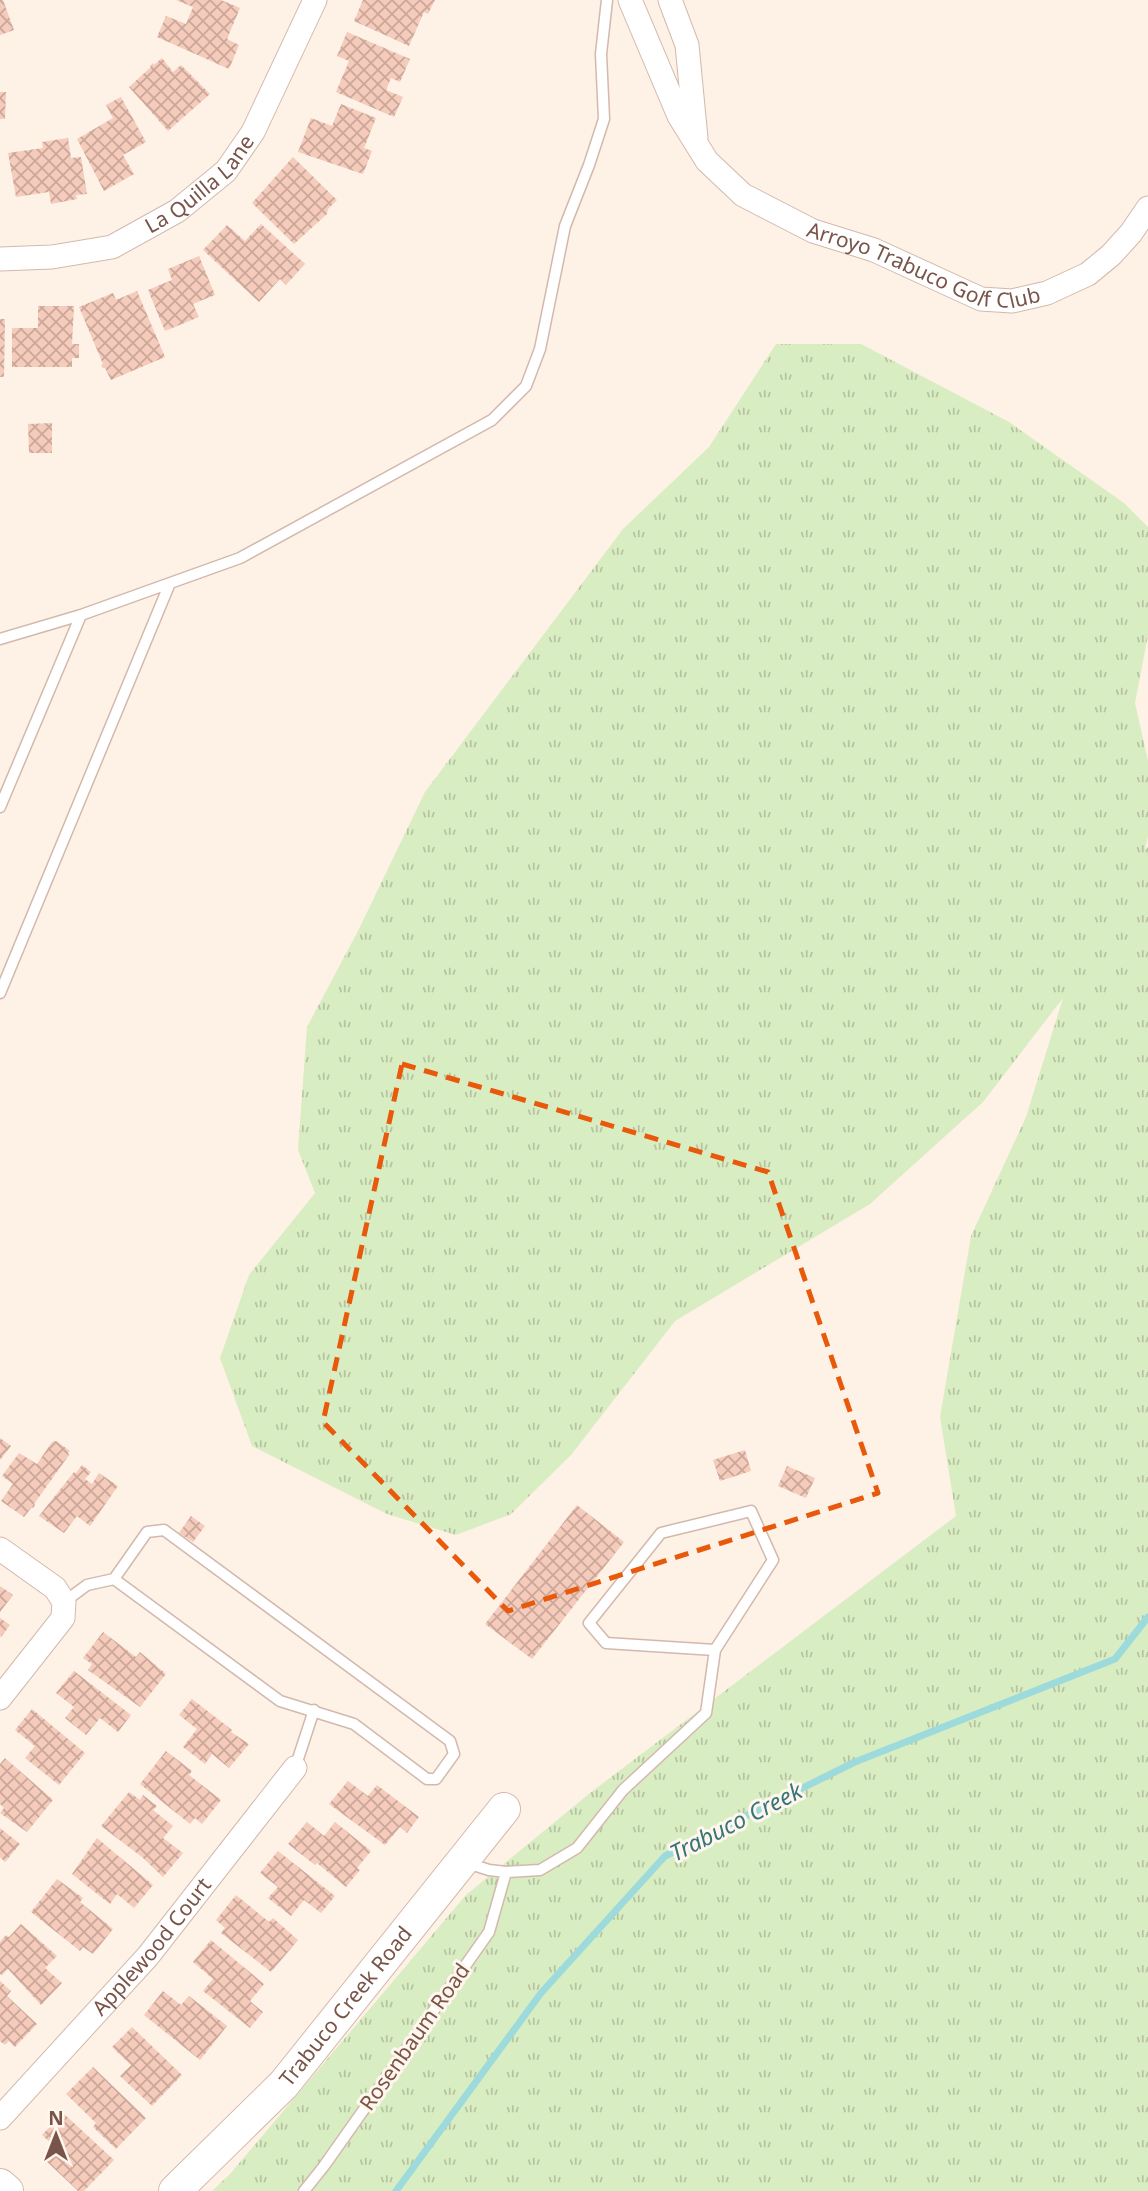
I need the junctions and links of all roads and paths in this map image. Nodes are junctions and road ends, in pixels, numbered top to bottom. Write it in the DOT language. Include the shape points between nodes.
graph roads {
  1 [pos="315,0"];
  2 [pos="607,0"];
  3 [pos="630,0"];
  4 [pos="670,0"];
  5 [pos="697,145"];
  6 [pos="1148,208"];
  7 [pos="0,259"];
  8 [pos="170,583"];
  9 [pos="81,615"];
  10 [pos="0,639"];
  11 [pos="0,807"];
  12 [pos="0,993"];
  13 [pos="0,1549"];
  14 [pos="114,1579"];
  15 [pos="64,1602"];
  16 [pos="715,1650"];
  17 [pos="0,1698"];
  18 [pos="314,1710"];
  19 [pos="295,1768"];
  20 [pos="504,1809"];
  21 [pos="463,1862"];
  22 [pos="506,1872"];
  23 [pos="0,2118"];
  24 [pos="0,2185"];
  25 [pos="7,2191"];
  26 [pos="174,2191"];
  27 [pos="304,2191"];
  1 -- 7 [label="street, La Quilla Lane" via="253,132 226,171 177,211 112,247 52,257"];
  2 -- 8 [label="lane" via="601,54 604,119 565,226 546,326 526,386 492,420 398,473 240,558"];
  3 -- 5 [label="street, Arroyo Trabuco Golf Club" via="678,116"];
  4 -- 5 [label="street" via="687,45"];
  5 -- 6 [label="street, Arroyo Trabuco Golf Club" via="743,195 813,231 874,250 981,299 1012,301 1047,293 1088,274 1111,256"];
  8 -- 9 [label="lane"];
  8 -- 12 [label="lane"];
  9 -- 10 [label="lane"];
  9 -- 11 [label="lane"];
  13 -- 15 [label="street" via="55,1588"];
  14 -- 15 [label="lane" via="87,1585"];
  14 -- 18 [label="lane" via="280,1701"];
  14 -- 18 [label="lane" via="147,1532 164,1530 450,1741 454,1754 436,1779 427,1779 354,1724"];
  15 -- 17 [label="street" via="63,1618"];
  16 -- 16 [label="lane" via="606,1643 589,1623 661,1533 751,1511 773,1560"];
  16 -- 22 [label="lane" via="706,1713 623,1790 577,1848 540,1870"];
  18 -- 19 [label="lane"];
  19 -- 23 [label="street, Applewood Court" via="148,1956"];
  20 -- 21 [label="street, Trabuco Creek Road"];
  21 -- 22 [label="lane"];
  21 -- 26 [label="street, Trabuco Creek Road" via="284,2084"];
  22 -- 27 [label="lane, Rosenbaum Road" via="489,1932"];
  24 -- 25 [label="street"];
}
